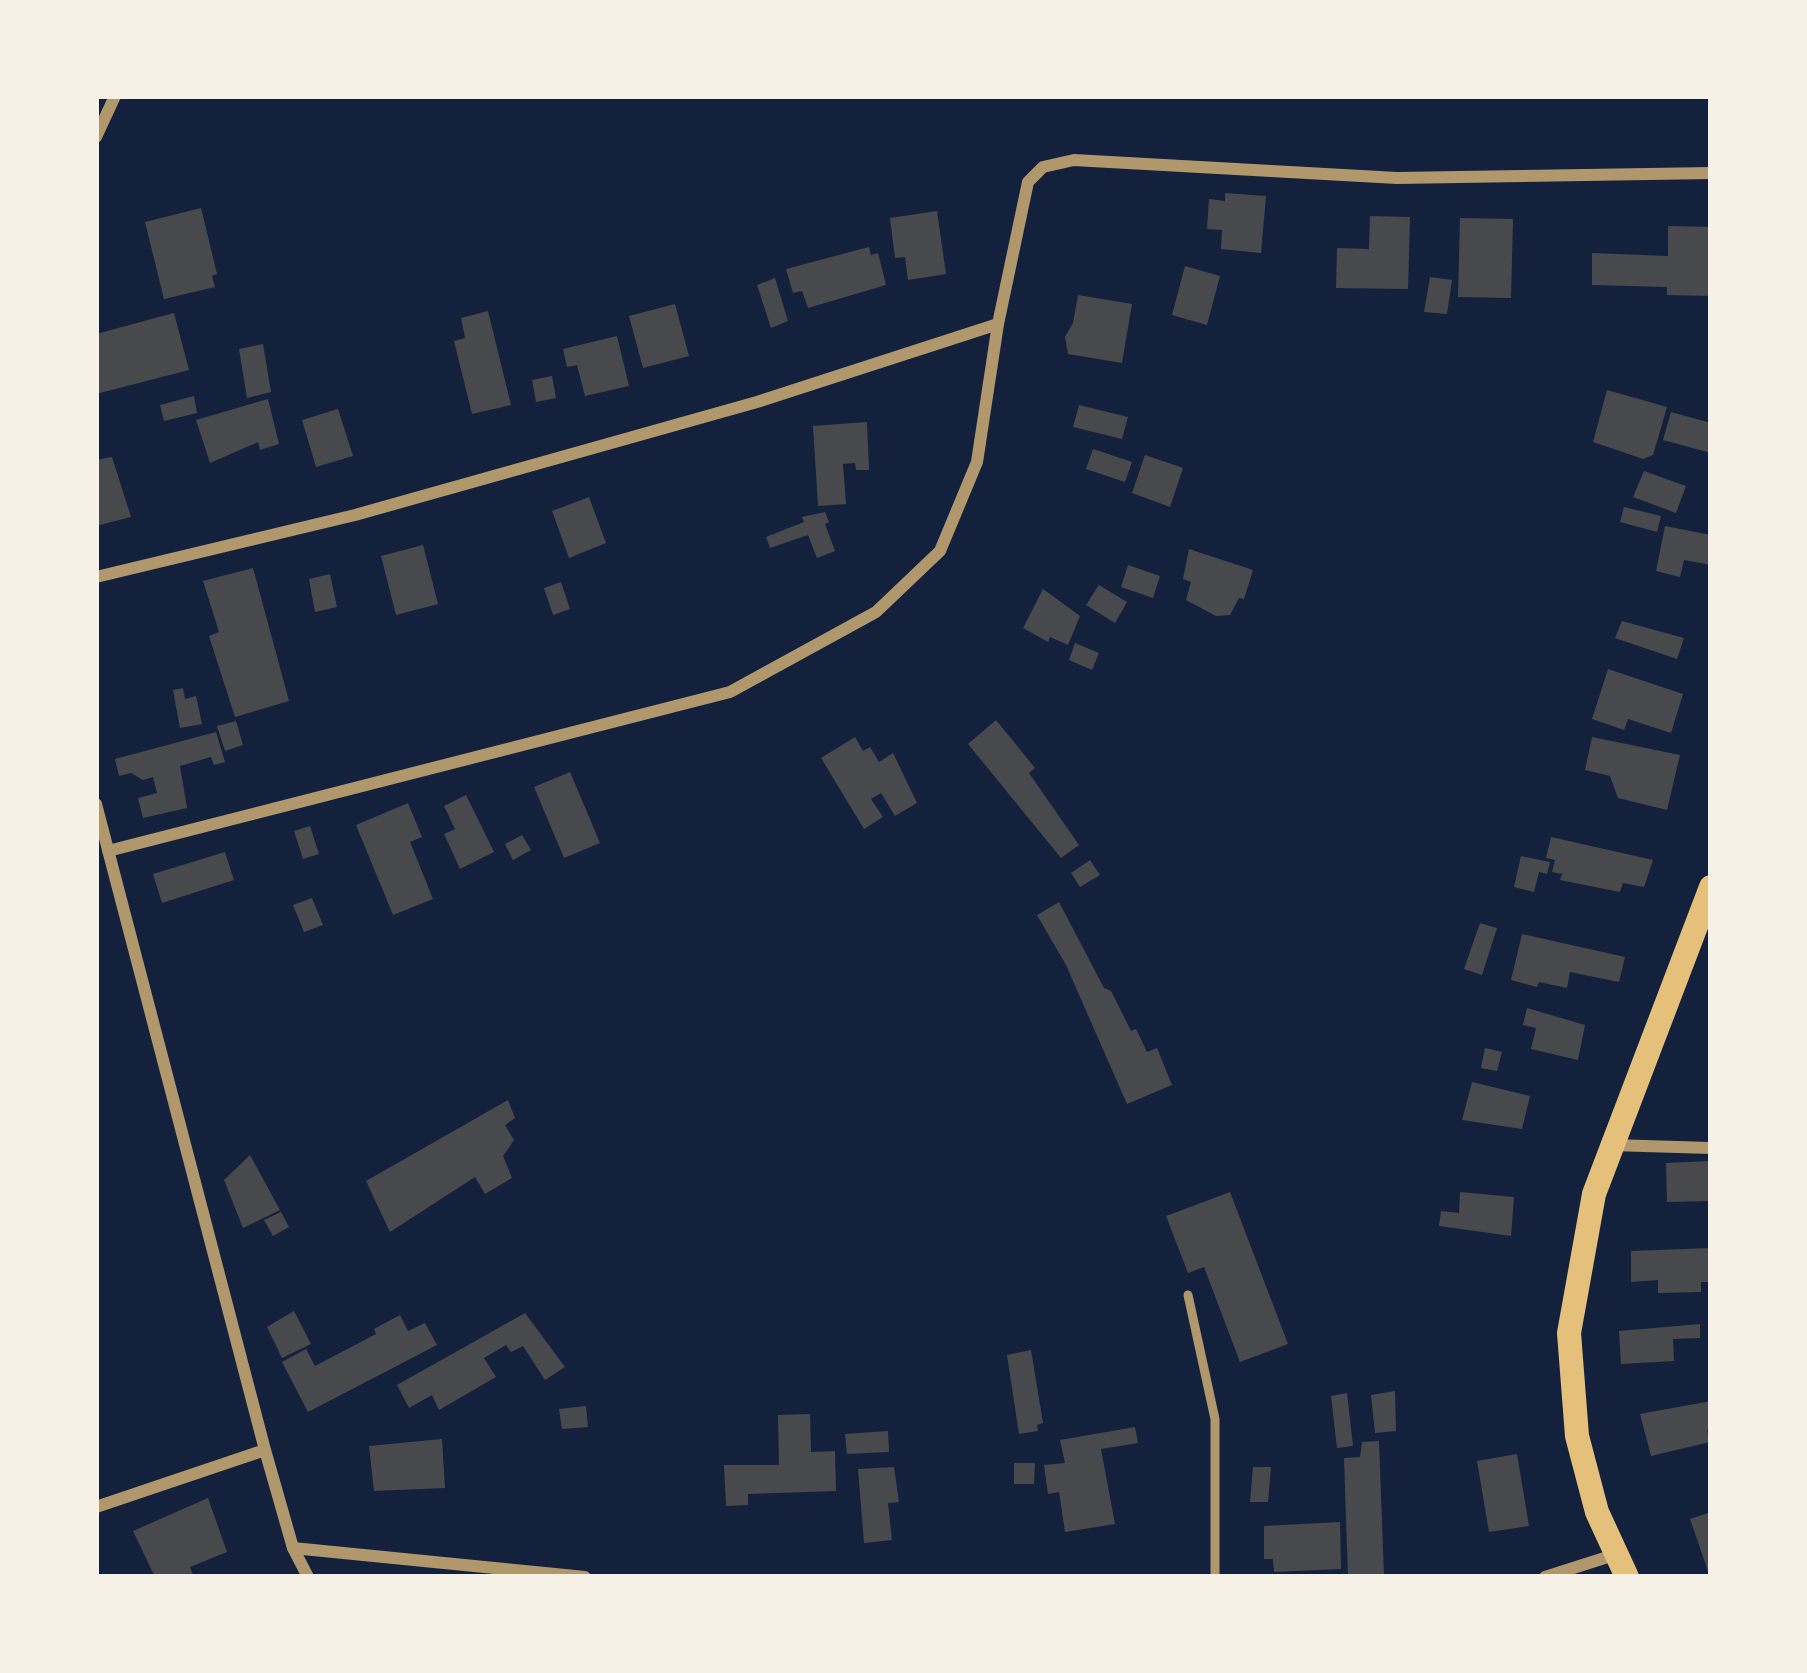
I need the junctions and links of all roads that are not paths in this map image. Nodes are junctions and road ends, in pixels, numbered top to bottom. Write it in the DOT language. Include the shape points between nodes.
graph roads {
  1 [pos="115,96"];
  2 [pos="96,137"];
  3 [pos="1711,173"];
  4 [pos="998,324"];
  5 [pos="96,577"];
  6 [pos="96,804"];
  7 [pos="108,851"];
  8 [pos="1711,887"];
  9 [pos="1611,1145"];
  10 [pos="1711,1148"];
  11 [pos="1188,1295"];
  12 [pos="265,1450"];
  13 [pos="96,1507"];
  14 [pos="293,1548"];
  15 [pos="1621,1566"];
  16 [pos="308,1577"];
  17 [pos="586,1577"];
  18 [pos="1215,1577"];
  19 [pos="1545,1577"];
  1 -- 2 [label="street"];
  3 -- 4 [label="street" via="1397,178 1074,160 1043,167 1028,182"];
  4 -- 5 [label="street" via="758,402"];
  4 -- 7 [label="street" via="976,462 940,551 876,612 730,692"];
  6 -- 7 [label="street"];
  7 -- 12 [label="street"];
  8 -- 9 [label="main road"];
  9 -- 10 [label="street"];
  9 -- 15 [label="main road" via="1569,1333 1577,1436"];
  11 -- 18 [label="lane" via="1215,1419"];
  12 -- 13 [label="street"];
  12 -- 14 [label="street"];
  14 -- 16 [label="street"];
  14 -- 17 [label="street"];
  15 -- 19 [label="street"];
}
